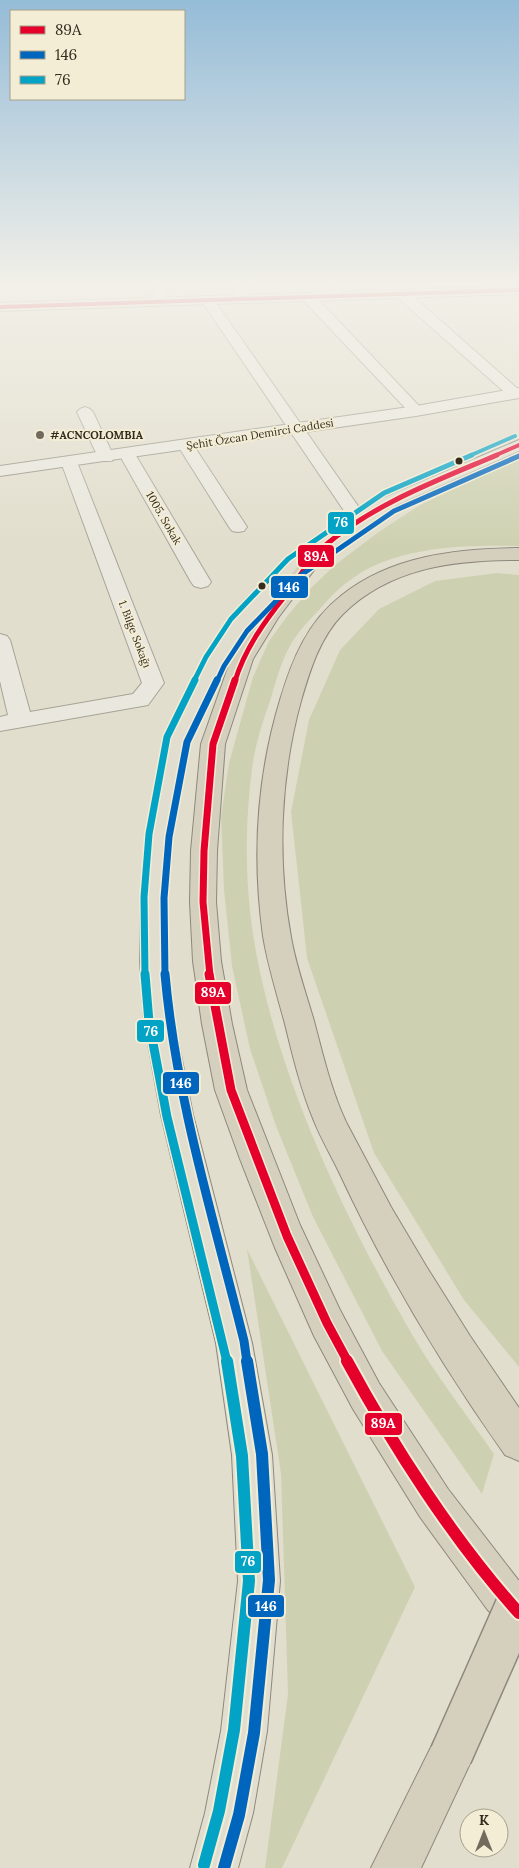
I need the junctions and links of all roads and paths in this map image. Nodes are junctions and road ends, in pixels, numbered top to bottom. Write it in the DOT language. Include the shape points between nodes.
graph roads {
  1 [pos="256,371"];
  2 [pos="378,371"];
  3 [pos="492,371"];
  4 [pos="517,393"];
  5 [pos="416,411"];
  6 [pos="85,412"];
  7 [pos="295,429"];
  8 [pos="186,446"];
  9 [pos="519,446"];
  10 [pos="127,454"];
  11 [pos="106,457"];
  12 [pos="69,462"];
  13 [pos="0,471"];
  14 [pos="359,520"];
  15 [pos="238,527"];
  16 [pos="321,549"];
  17 [pos="519,554"];
  18 [pos="201,582"];
  19 [pos="0,640"];
  20 [pos="21,720"];
  21 [pos="0,724"];
  22 [pos="519,1442"];
  23 [pos="519,1601"];
  24 [pos="519,1613"];
  25 [pos="214,1868"];
  26 [pos="395,1868"];
  1 -- 7 [label="street"];
  2 -- 5 [label="street"];
  3 -- 4 [label="street"];
  4 -- 5 [label="street, Şehit Özcan Demirci Caddesi"];
  5 -- 7 [label="street, Şehit Özcan Demirci Caddesi"];
  6 -- 11 [label="street"];
  7 -- 8 [label="street, Şehit Özcan Demirci Caddesi"];
  7 -- 14 [label="street"];
  8 -- 10 [label="street, Şehit Özcan Demirci Caddesi"];
  8 -- 15 [label="street"];
  9 -- 14 [label="main road" via="389,502"];
  10 -- 11 [label="street, Şehit Özcan Demirci Caddesi"];
  10 -- 18 [label="street, 1005. Sokak"];
  11 -- 12 [label="street, Şehit Özcan Demirci Caddesi"];
  12 -- 13 [label="street, Şehit Özcan Demirci Caddesi"];
  12 -- 20 [label="street, 1. Bilge Sokağı" via="153,683 140,700"];
  14 -- 16 [label="main road"];
  16 -- 24 [label="highway" via="269,616 242,659 213,744 203,902 207,961 218,1024 231,1090 256,1159 326,1323 366,1396 434,1503"];
  16 -- 25 [label="main road" via="294,567 239,625 215,661 177,739 159,836 154,898 159,1021 177,1115 234,1343 252,1455 258,1581 244,1731 229,1813"];
  17 -- 22 [label="highway" via="481,554 392,572 343,604 320,628 302,665 285,717 270,829 278,937 308,1058 329,1119 373,1208 427,1300 479,1386"];
  19 -- 20 [label="street"];
  20 -- 21 [label="street, 1. Bilge Sokağı"];
  23 -- 26 [label="highway, bridge" via="451,1755"];
}
